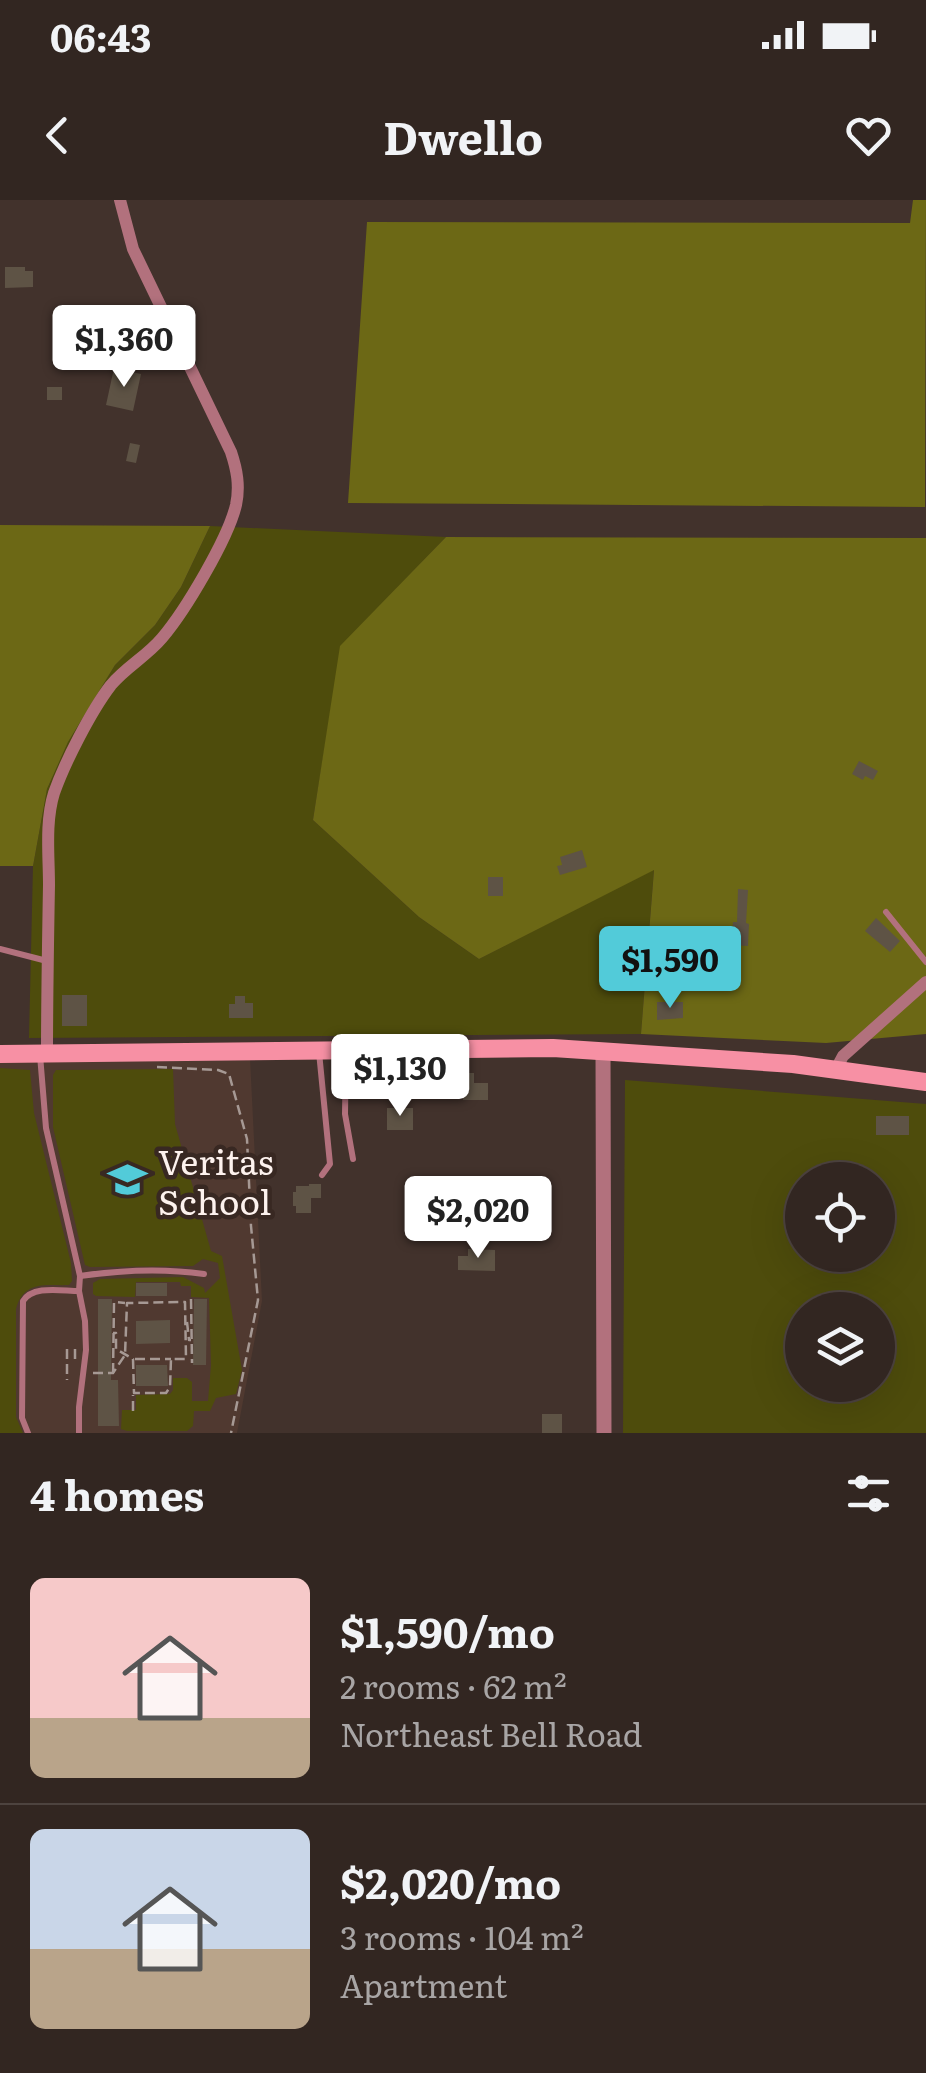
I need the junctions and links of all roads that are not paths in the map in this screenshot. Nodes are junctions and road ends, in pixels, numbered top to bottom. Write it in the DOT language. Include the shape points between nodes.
graph roads {
  1 [pos="120,200"];
  2 [pos="886,912"];
  3 [pos="0,949"];
  4 [pos="48,961"];
  5 [pos="926,962"];
  6 [pos="926,982"];
  7 [pos="319,1050"];
  8 [pos="346,1050"];
  9 [pos="603,1051"];
  10 [pos="0,1054"];
  11 [pos="43,1054"];
  12 [pos="836,1069"];
  13 [pos="926,1082"];
  14 [pos="353,1159"];
  15 [pos="322,1175"];
  16 [pos="204,1274"];
  17 [pos="80,1276"];
  18 [pos="79,1291"];
  19 [pos="28,1433"];
  20 [pos="78,1433"];
  21 [pos="604,1433"];
  1 -- 4 [label="street" via="133,248 231,452 238,488 230,524 188,602 103,696 54,793"];
  2 -- 5 [label="lane"];
  3 -- 4 [label="lane"];
  4 -- 11 [label="street"];
  6 -- 12 [label="street" via="842,1056"];
  7 -- 8 [label="main road"];
  7 -- 11 [label="main road"];
  7 -- 15 [label="lane" via="330,1164"];
  8 -- 9 [label="main road"];
  8 -- 14 [label="lane"];
  9 -- 12 [label="main road"];
  9 -- 21 [label="street"];
  10 -- 11 [label="main road"];
  11 -- 17 [label="lane" via="46,1128"];
  12 -- 13 [label="main road"];
  16 -- 17 [label="lane"];
  17 -- 18 [label="lane"];
  18 -- 19 [label="lane" via="34,1291 23,1301 22,1418"];
  18 -- 20 [label="lane" via="86,1350"];
}
